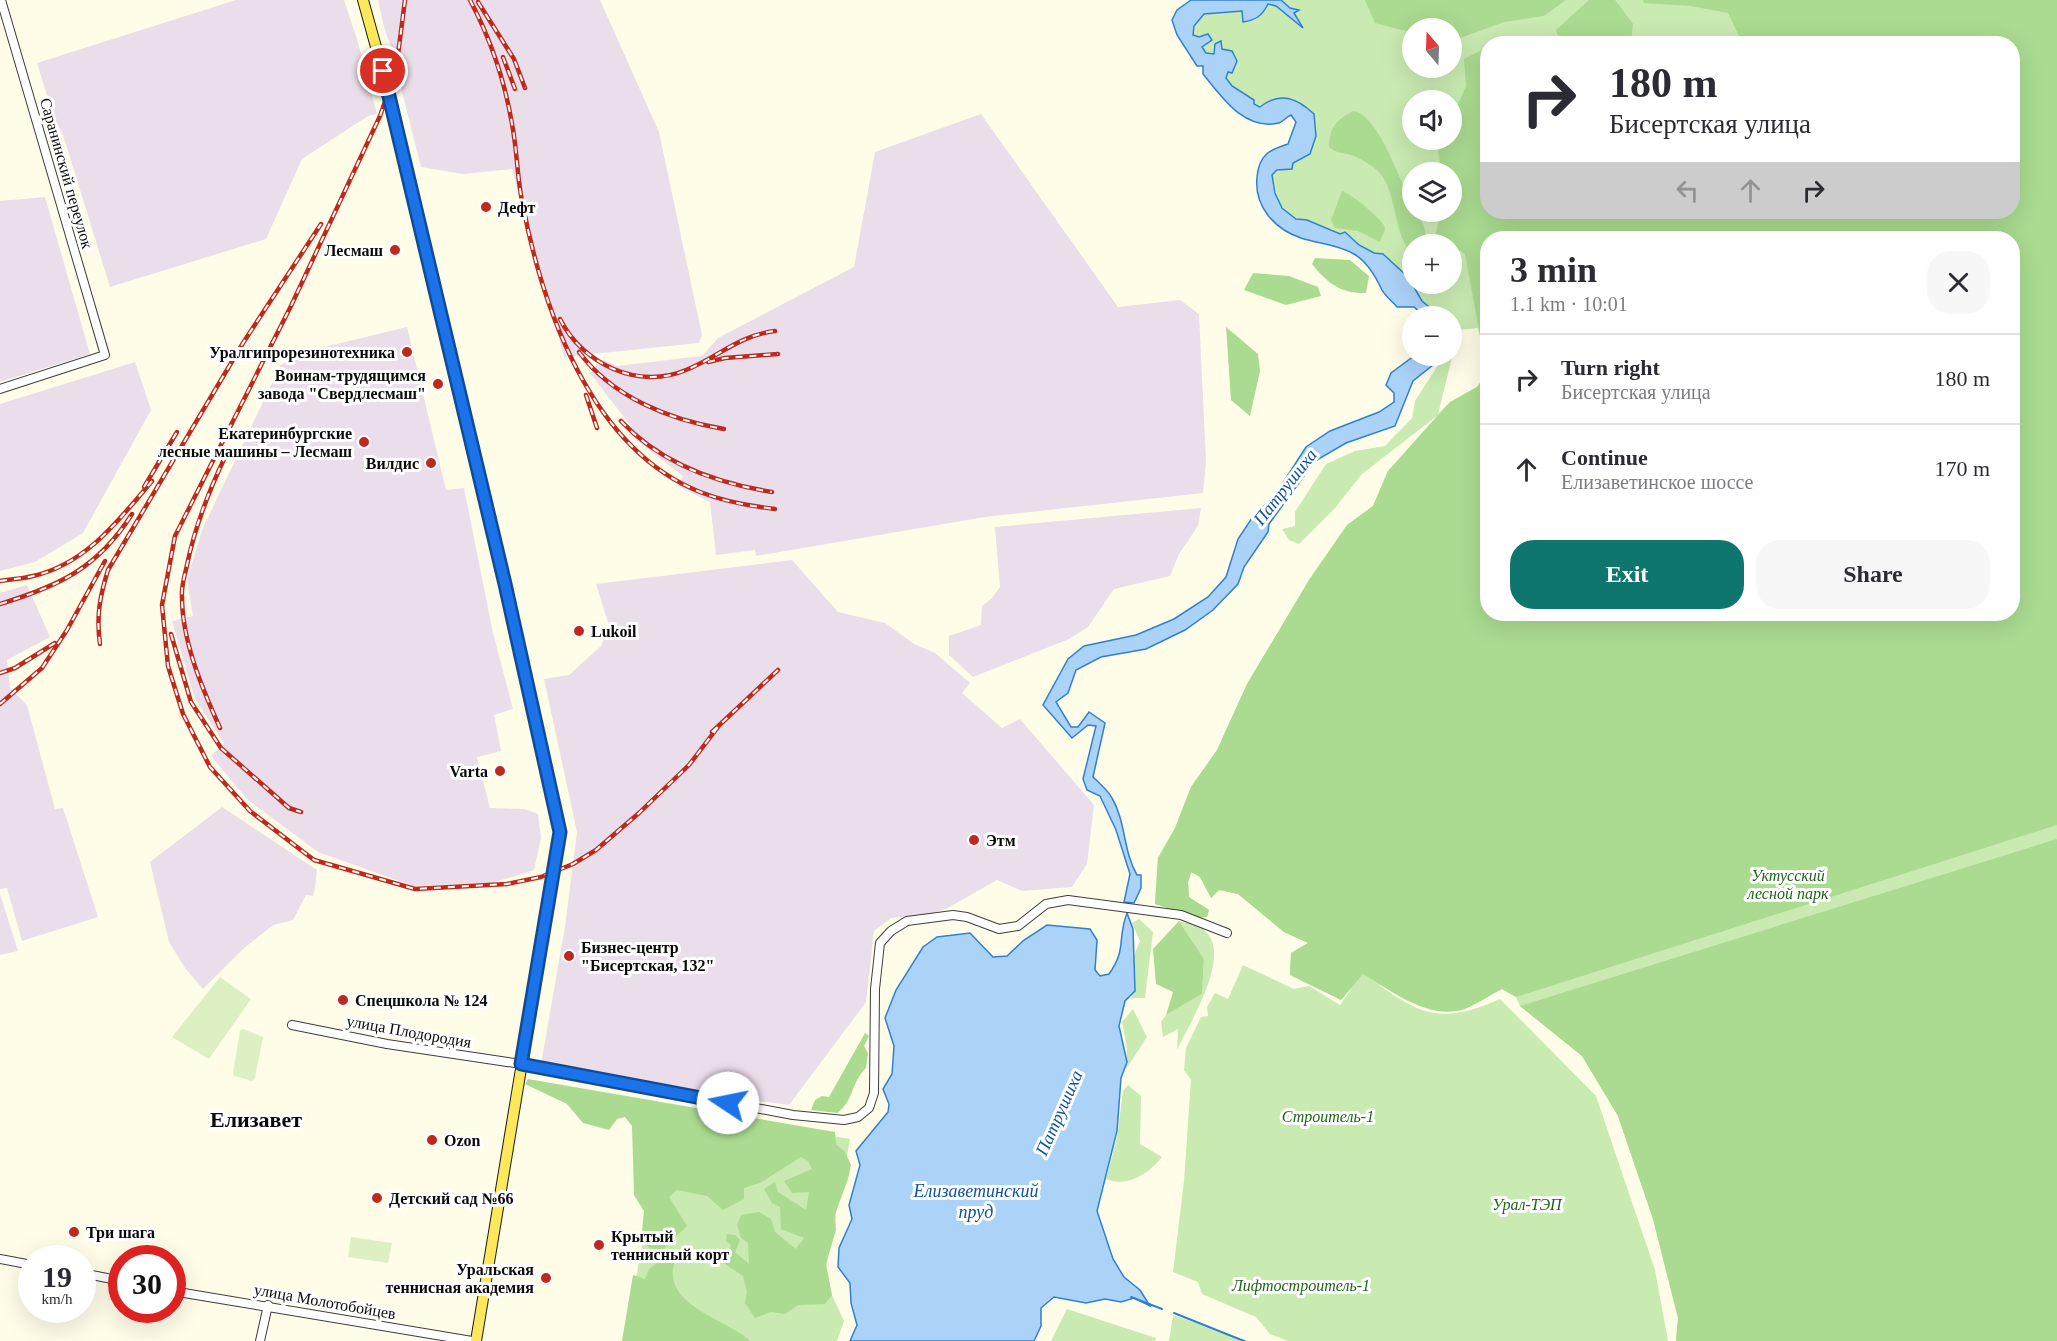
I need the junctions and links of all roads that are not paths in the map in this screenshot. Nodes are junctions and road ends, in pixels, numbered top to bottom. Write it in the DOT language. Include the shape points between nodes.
graph roads {
  1 [pos="1,0"];
  2 [pos="363,0"];
  3 [pos="0,389"];
  4 [pos="1227,933"];
  5 [pos="292,1025"];
  6 [pos="521,1064"];
  7 [pos="0,1259"];
  8 [pos="18,1262"];
  9 [pos="186,1293"];
  10 [pos="268,1305"];
  11 [pos="260,1341"];
  12 [pos="474,1341"];
  1 -- 3 [label="street, Саранинский переулок" via="105,355"];
  2 -- 6 [label="main road" via="389,93 560,832"];
  4 -- 6 [label="street, улица Плодородия" via="1181,915 1068,900 1046,904 1018,926 999,929 954,915 907,921 880,943 875,989 874,1094 869,1108 858,1117 844,1120 793,1115"];
  5 -- 6 [label="street, улица Плодородия"];
  6 -- 12 [label="main road"];
  7 -- 8 [label="street"];
  9 -- 10 [label="street, улица Молотобойцев"];
  10 -- 11 [label="street"];
  10 -- 12 [label="street, улица Молотобойцев"];
}
